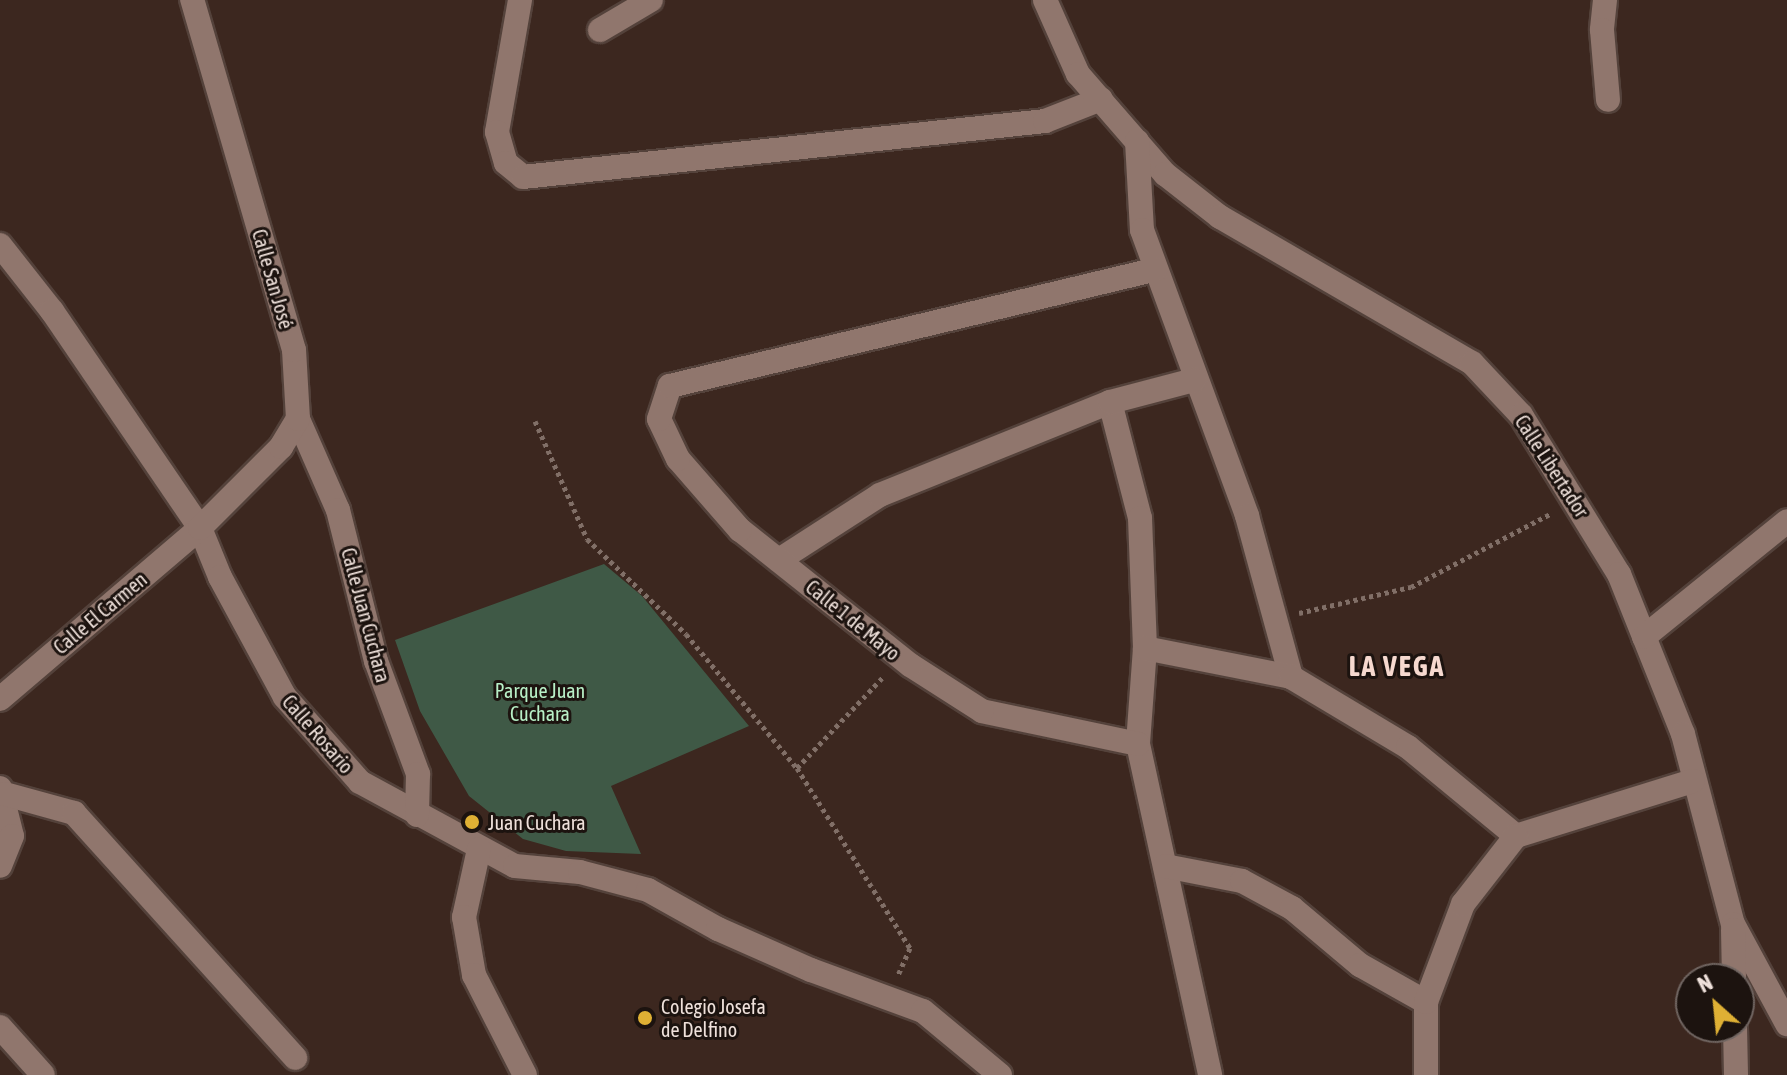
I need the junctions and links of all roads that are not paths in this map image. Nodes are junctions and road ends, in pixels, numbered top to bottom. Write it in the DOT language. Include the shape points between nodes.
graph roads {
  1 [pos="192,0"];
  2 [pos="520,0"];
  3 [pos="651,0"];
  4 [pos="1045,0"];
  5 [pos="1605,0"];
  6 [pos="600,30"];
  7 [pos="1101,99"];
  8 [pos="1608,100"];
  9 [pos="1137,141"];
  10 [pos="0,245"];
  11 [pos="1155,270"];
  12 [pos="1194,380"];
  13 [pos="1110,402"];
  14 [pos="298,419"];
  15 [pos="1787,521"];
  16 [pos="200,528"];
  17 [pos="779,560"];
  18 [pos="1644,637"];
  19 [pos="1145,648"];
  20 [pos="1291,677"];
  21 [pos="0,699"];
  22 [pos="1138,744"];
  23 [pos="1693,781"];
  24 [pos="2,791"];
  25 [pos="417,815"];
  26 [pos="1516,836"];
  27 [pos="479,849"];
  28 [pos="0,866"];
  29 [pos="1165,866"];
  30 [pos="1733,924"];
  31 [pos="1734,963"];
  32 [pos="1426,1002"];
  33 [pos="1787,1024"];
  34 [pos="0,1027"];
  35 [pos="1735,1043"];
  36 [pos="295,1058"];
  37 [pos="43,1075"];
  38 [pos="525,1075"];
  39 [pos="1000,1075"];
  40 [pos="1210,1075"];
  41 [pos="1426,1075"];
  42 [pos="1736,1075"];
  1 -- 14 [label="street, Calle San José" via="294,350"];
  2 -- 7 [label="street" via="497,132 506,163 523,177 1045,121"];
  3 -- 6 [label="street"];
  4 -- 7 [label="street, Calle Libertador" via="1078,74"];
  5 -- 8 [label="street"];
  7 -- 9 [label="street, Calle Libertador"];
  9 -- 11 [label="street" via="1142,230"];
  9 -- 18 [label="street, Calle Libertador" via="1165,174 1220,217 1472,363 1521,415 1619,574"];
  10 -- 16 [label="street, Calle Rosario" via="52,311"];
  11 -- 12 [label="street"];
  11 -- 17 [label="street, Calle 1 de Mayo" via="670,386 659,419 678,459 740,530"];
  12 -- 13 [label="street"];
  12 -- 20 [label="street" via="1247,516"];
  13 -- 17 [label="street" via="880,495"];
  13 -- 19 [label="street" via="1140,518"];
  14 -- 16 [label="street" via="281,447"];
  14 -- 25 [label="street, Calle Juan Cuchara" via="338,510 376,661 418,774"];
  15 -- 18 [label="street"];
  16 -- 21 [label="street, Calle El Carmen"];
  16 -- 25 [label="street, Calle Rosario" via="220,577 285,697 360,782"];
  17 -- 22 [label="street, Calle 1 de Mayo" via="900,658 982,711"];
  18 -- 23 [label="street, Calle Libertador" via="1683,734"];
  19 -- 20 [label="street"];
  19 -- 22 [label="street"];
  20 -- 26 [label="street" via="1408,747"];
  22 -- 29 [label="street"];
  23 -- 26 [label="street"];
  23 -- 30 [label="street, Calle Libertador"];
  24 -- 28 [label="street" via="12,836"];
  24 -- 36 [label="street" via="74,813"];
  25 -- 27 [label="street, Calle Rosario"];
  26 -- 32 [label="street" via="1463,904"];
  27 -- 38 [label="street" via="464,917 474,975"];
  27 -- 39 [label="street, Calle Rosario" via="515,866 580,872 648,890 718,929 923,1011"];
  29 -- 32 [label="street" via="1242,881 1292,908 1360,965"];
  29 -- 40 [label="street"];
  30 -- 31 [label="street"];
  30 -- 33 [label="street, Calle Libertador"];
  32 -- 41 [label="street"];
  34 -- 37 [label="street"];
  35 -- 42 [label="street"];
}
